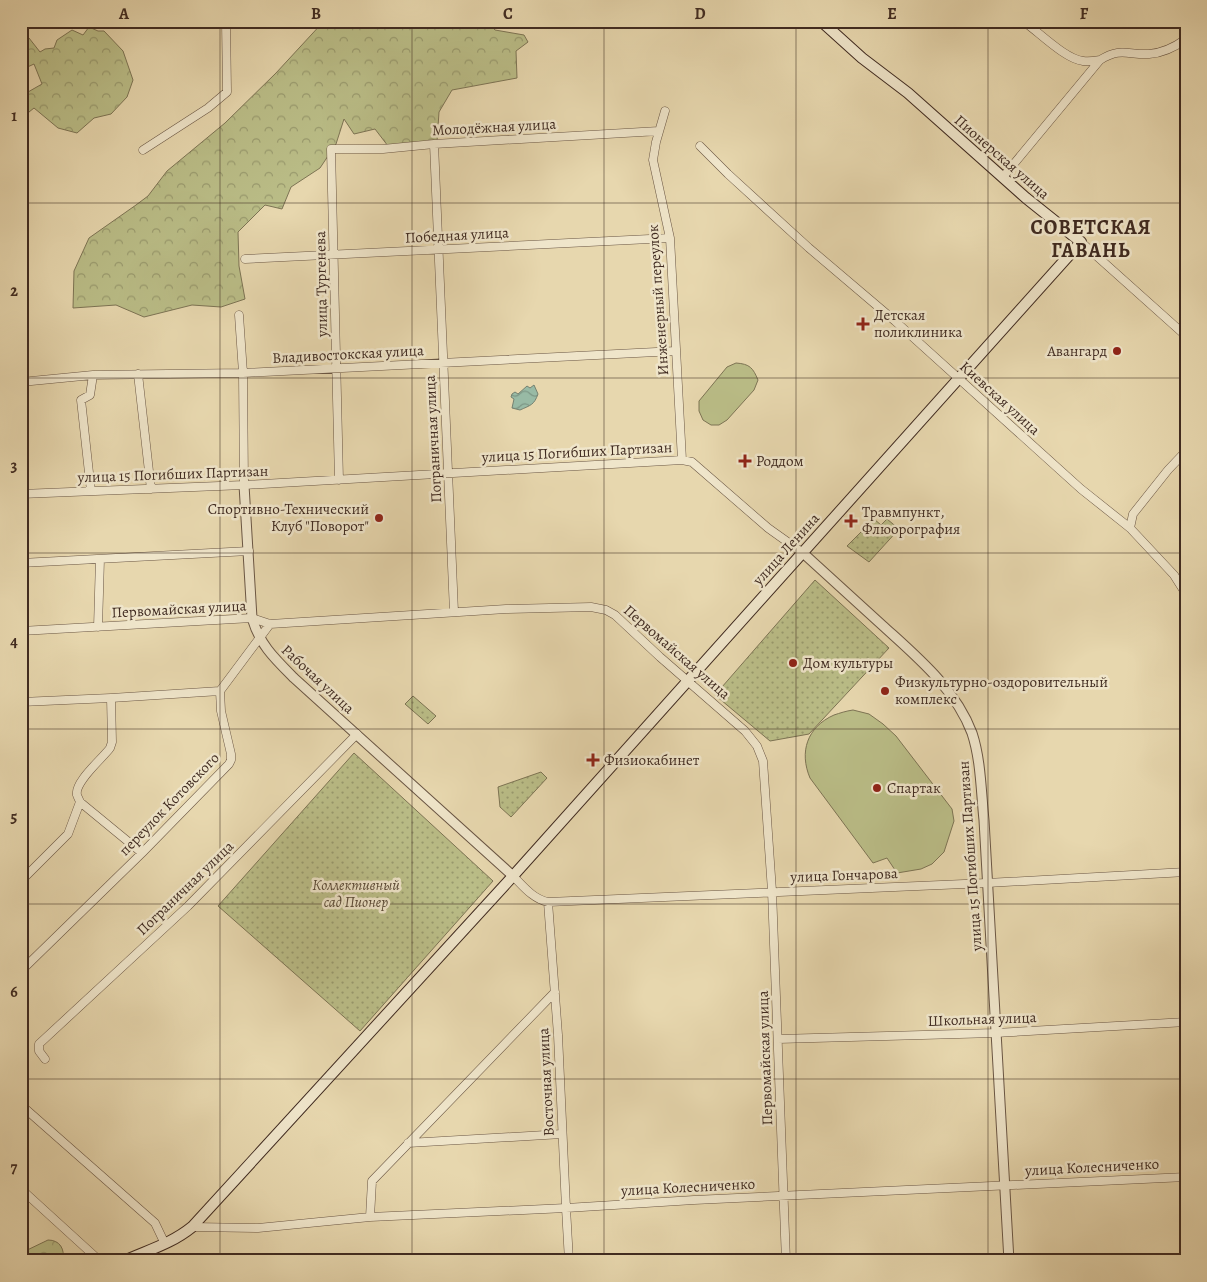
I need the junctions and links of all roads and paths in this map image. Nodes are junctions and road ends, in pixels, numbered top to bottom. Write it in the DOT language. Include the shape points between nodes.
graph roads {
  1 [pos="226,21"];
  2 [pos="821,21"];
  3 [pos="1023,21"];
  4 [pos="1186,39"];
  5 [pos="1100,60"];
  6 [pos="665,111"];
  7 [pos="659,131"];
  8 [pos="434,144"];
  9 [pos="700,146"];
  10 [pos="331,148"];
  11 [pos="143,150"];
  12 [pos="1003,177"];
  13 [pos="670,238"];
  14 [pos="1081,242"];
  15 [pos="438,250"];
  16 [pos="334,255"];
  17 [pos="245,259"];
  18 [pos="239,315"];
  19 [pos="1186,336"];
  20 [pos="676,351"];
  21 [pos="443,363"];
  22 [pos="336,369"];
  23 [pos="243,373"];
  24 [pos="138,374"];
  25 [pos="93,375"];
  26 [pos="959,379"];
  27 [pos="21,382"];
  28 [pos="1186,451"];
  29 [pos="682,460"];
  30 [pos="448,473"];
  31 [pos="339,480"];
  32 [pos="244,485"];
  33 [pos="151,489"];
  34 [pos="91,491"];
  35 [pos="21,494"];
  36 [pos="1130,528"];
  37 [pos="248,551"];
  38 [pos="803,553"];
  39 [pos="100,559"];
  40 [pos="21,564"];
  41 [pos="1186,594"];
  42 [pos="454,612"];
  43 [pos="252,618"];
  44 [pos="270,624"];
  45 [pos="98,627"];
  46 [pos="21,631"];
  47 [pos="259,637"];
  48 [pos="688,681"];
  49 [pos="220,690"];
  50 [pos="111,698"];
  51 [pos="21,702"];
  52 [pos="357,734"];
  53 [pos="80,802"];
  54 [pos="142,853"];
  55 [pos="1186,872"];
  56 [pos="513,876"];
  57 [pos="21,881"];
  58 [pos="987,883"];
  59 [pos="772,891"];
  60 [pos="548,902"];
  61 [pos="21,971"];
  62 [pos="555,992"];
  63 [pos="1186,1022"];
  64 [pos="996,1034"];
  65 [pos="778,1039"];
  66 [pos="45,1059"];
  67 [pos="21,1104"];
  68 [pos="562,1134"];
  69 [pos="408,1143"];
  70 [pos="1186,1177"];
  71 [pos="1005,1185"];
  72 [pos="21,1189"];
  73 [pos="783,1196"];
  74 [pos="566,1208"];
  75 [pos="370,1217"];
  76 [pos="192,1227"];
  77 [pos="165,1244"];
  78 [pos="140,1254"];
  79 [pos="100,1261"];
  80 [pos="124,1261"];
  81 [pos="151,1261"];
  82 [pos="569,1261"];
  83 [pos="786,1261"];
  84 [pos="1009,1261"];
  1 -- 11 [label="street" via="227,92"];
  2 -- 12 [label="main road, Пионерская улица"];
  3 -- 5 [label="street" via="1074,59"];
  4 -- 5 [label="street" via="1162,52 1116,52"];
  5 -- 12 [label="street"];
  6 -- 7 [label="street, Инженерный переулок"];
  7 -- 8 [label="street, Молодёжная улица"];
  7 -- 13 [label="street, Инженерный переулок" via="653,160"];
  8 -- 10 [label="street, Молодёжная улица" via="383,149"];
  8 -- 15 [label="street, Пограничная улица"];
  9 -- 26 [label="street, Киевская улица" via="809,248"];
  10 -- 16 [label="street, улица Тургенева"];
  12 -- 14 [label="main road, Пионерская улица"];
  13 -- 15 [label="street, Победная улица"];
  13 -- 20 [label="street, Инженерный переулок"];
  14 -- 19 [label="street, Пионерская улица"];
  14 -- 26 [label="main road, улица Ленина"];
  15 -- 16 [label="street, Победная улица"];
  15 -- 21 [label="street, Пограничная улица"];
  16 -- 17 [label="street, Победная улица"];
  16 -- 22 [label="street, улица Тургенева"];
  18 -- 23 [label="street, Рабочая улица"];
  20 -- 21 [label="street, Владивостокская улица"];
  20 -- 29 [label="street, Инженерный переулок"];
  21 -- 22 [label="street, Владивостокская улица"];
  21 -- 30 [label="street, Пограничная улица"];
  22 -- 23 [label="street, Владивостокская улица"];
  22 -- 31 [label="street, улица Тургенева"];
  23 -- 24 [label="street, Владивостокская улица"];
  23 -- 32 [label="street, Рабочая улица"];
  24 -- 25 [label="street, Владивостокская улица"];
  24 -- 33 [label="street"];
  25 -- 27 [label="street, Владивостокская улица"];
  25 -- 34 [label="street" via="90,395 81,400"];
  26 -- 36 [label="street, Киевская улица" via="1081,489"];
  26 -- 38 [label="main road, улица Ленина"];
  28 -- 36 [label="street" via="1133,514"];
  29 -- 30 [label="street, улица 15 Погибших Партизан"];
  29 -- 38 [label="street, улица 15 Погибших Партизан" via="692,462 768,528"];
  30 -- 31 [label="street, улица 15 Погибших Партизан"];
  30 -- 42 [label="street, Пограничная улица"];
  31 -- 32 [label="street, улица 15 Погибших Партизан"];
  32 -- 33 [label="street, улица 15 Погибших Партизан"];
  32 -- 37 [label="street, Рабочая улица"];
  33 -- 34 [label="street, улица 15 Погибших Партизан"];
  34 -- 35 [label="street, улица 15 Погибших Партизан"];
  36 -- 41 [label="street, Киевская улица" via="1174,575"];
  37 -- 39 [label="street"];
  37 -- 43 [label="street, Рабочая улица"];
  38 -- 48 [label="main road, улица Ленина"];
  38 -- 58 [label="street, улица 15 Погибших Партизан" via="926,665 950,692 962,712 977,754"];
  39 -- 40 [label="street"];
  39 -- 45 [label="street"];
  42 -- 44 [label="street, Первомайская улица"];
  42 -- 48 [label="street, Первомайская улица" via="591,607 606,610"];
  43 -- 44 [label="street, Первомайская улица"];
  43 -- 45 [label="street, Первомайская улица"];
  43 -- 47 [label="street, Рабочая улица"];
  44 -- 47 [label="street"];
  45 -- 46 [label="street, Первомайская улица"];
  47 -- 49 [label="street"];
  47 -- 52 [label="street, Рабочая улица" via="271,656"];
  48 -- 56 [label="main road, улица Ленина"];
  48 -- 59 [label="street, Первомайская улица" via="745,731 757,746 763,761"];
  49 -- 50 [label="street"];
  49 -- 54 [label="street, переулок Котовского" via="231,760"];
  50 -- 51 [label="street"];
  50 -- 53 [label="street" via="112,742 107,753 81,782 77,790"];
  52 -- 56 [label="street, Рабочая улица"];
  52 -- 66 [label="street, Пограничная улица" via="206,889 39,1044 39,1051"];
  53 -- 54 [label="street"];
  53 -- 57 [label="street" via="68,834"];
  54 -- 61 [label="street, переулок Котовского"];
  55 -- 58 [label="street, улица Гончарова"];
  56 -- 60 [label="street" via="532,894"];
  56 -- 76 [label="main road, улица Ленина"];
  58 -- 59 [label="street, улица Гончарова"];
  58 -- 64 [label="street, улица 15 Погибших Партизан"];
  59 -- 60 [label="street, улица Гончарова"];
  59 -- 65 [label="street, Первомайская улица"];
  60 -- 62 [label="street, Восточная улица"];
  62 -- 68 [label="street, Восточная улица"];
  62 -- 69 [label="street"];
  63 -- 64 [label="street, Школьная улица"];
  64 -- 65 [label="street, Школьная улица"];
  64 -- 71 [label="street, улица 15 Погибших Партизан"];
  65 -- 73 [label="street, Первомайская улица"];
  67 -- 77 [label="street" via="155,1223"];
  68 -- 69 [label="street"];
  68 -- 74 [label="street, Восточная улица"];
  69 -- 75 [label="street" via="372,1181"];
  70 -- 71 [label="street, улица Колесниченко"];
  71 -- 73 [label="street, улица Колесниченко"];
  71 -- 84 [label="street, улица 15 Погибших Партизан"];
  72 -- 79 [label="street"];
  73 -- 74 [label="street, улица Колесниченко"];
  73 -- 83 [label="street, Первомайская улица"];
  74 -- 75 [label="street, улица Колесниченко"];
  74 -- 82 [label="street, Восточная улица"];
  75 -- 76 [label="street, улица Колесниченко" via="258,1228"];
  76 -- 77 [label="main road, улица Ленина"];
  77 -- 78 [label="main road, улица Ленина"];
  78 -- 80 [label="main road, улица Ленина"];
  78 -- 81 [label="street"];
}
